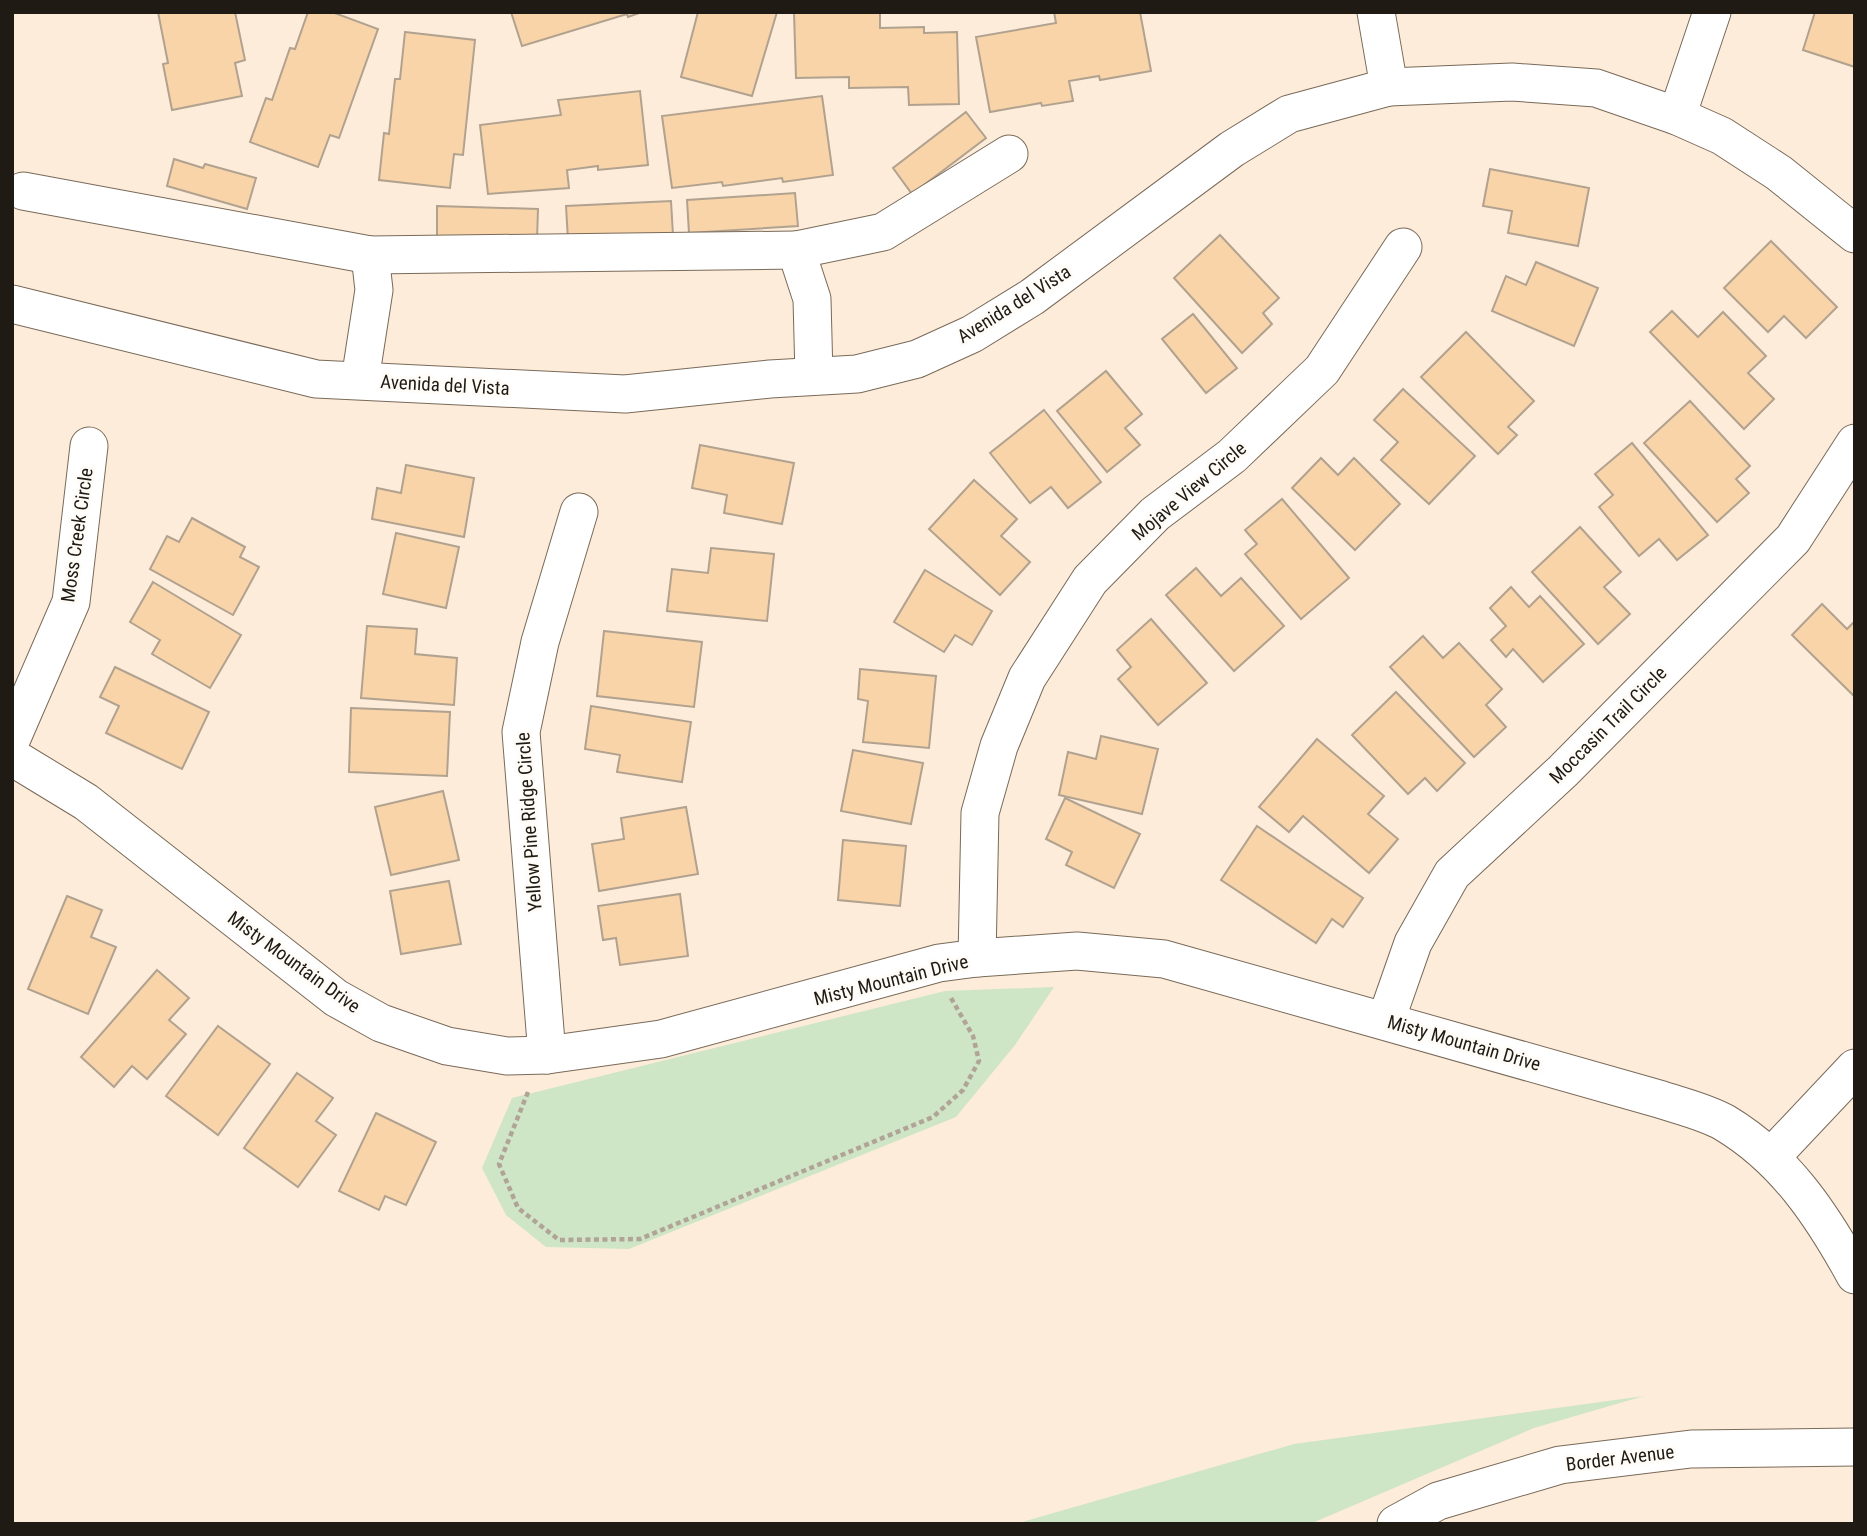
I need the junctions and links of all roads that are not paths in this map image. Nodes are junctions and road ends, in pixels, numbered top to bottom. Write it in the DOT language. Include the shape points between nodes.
graph roads {
  1 [pos="1376,12"];
  2 [pos="1712,12"];
  3 [pos="1389,87"];
  4 [pos="1677,116"];
  5 [pos="1009,154"];
  6 [pos="23,191"];
  7 [pos="1855,234"];
  8 [pos="1403,247"];
  9 [pos="796,250"];
  10 [pos="370,255"];
  11 [pos="12,304"];
  12 [pos="814,376"];
  13 [pos="360,380"];
  14 [pos="1855,443"];
  15 [pos="89,446"];
  16 [pos="579,512"];
  17 [pos="12,738"];
  18 [pos="12,757"];
  19 [pos="977,958"];
  20 [pos="1386,1020"];
  21 [pos="547,1055"];
  22 [pos="1855,1069"];
  23 [pos="1772,1156"];
  24 [pos="1855,1275"];
  25 [pos="1855,1447"];
  26 [pos="1396,1524"];
  1 -- 3 [label="street"];
  2 -- 4 [label="street"];
  3 -- 4 [label="street, Avenida del Vista" via="1512,82 1596,88"];
  3 -- 12 [label="street, Avenida del Vista" via="1289,114 1232,149 1032,297 972,334 917,359 857,374"];
  4 -- 7 [label="street, Avenida del Vista" via="1722,136 1779,173"];
  5 -- 9 [label="street" via="883,232"];
  6 -- 10 [label="street"];
  8 -- 19 [label="street, Mojave View Circle" via="1322,370 1232,456 1155,514 1090,580 1027,678 999,746 980,813"];
  9 -- 10 [label="street"];
  9 -- 12 [label="street" via="812,299"];
  10 -- 13 [label="street" via="374,290"];
  11 -- 13 [label="street, Avenida del Vista" via="316,379"];
  12 -- 13 [label="street, Avenida del Vista" via="625,394"];
  14 -- 20 [label="street, Moccasin Trail Circle" via="1793,539 1563,771 1452,874 1413,943"];
  15 -- 17 [label="street, Moss Creek Circle" via="71,602"];
  16 -- 21 [label="street, Yellow Pine Ridge Circle" via="540,642 521,732"];
  18 -- 21 [label="street, Misty Mountain Drive" via="86,802 337,998 381,1023 447,1046 507,1056"];
  19 -- 20 [label="street, Misty Mountain Drive" via="1077,951 1164,959"];
  19 -- 21 [label="street, Misty Mountain Drive" via="939,964 662,1039"];
  20 -- 23 [label="street, Misty Mountain Drive" via="1659,1098 1724,1122"];
  22 -- 23 [label="street"];
  23 -- 24 [label="street, Misty Mountain Drive" via="1828,1226"];
  25 -- 26 [label="street, Border Avenue" via="1691,1449 1560,1465 1438,1501"];
}
